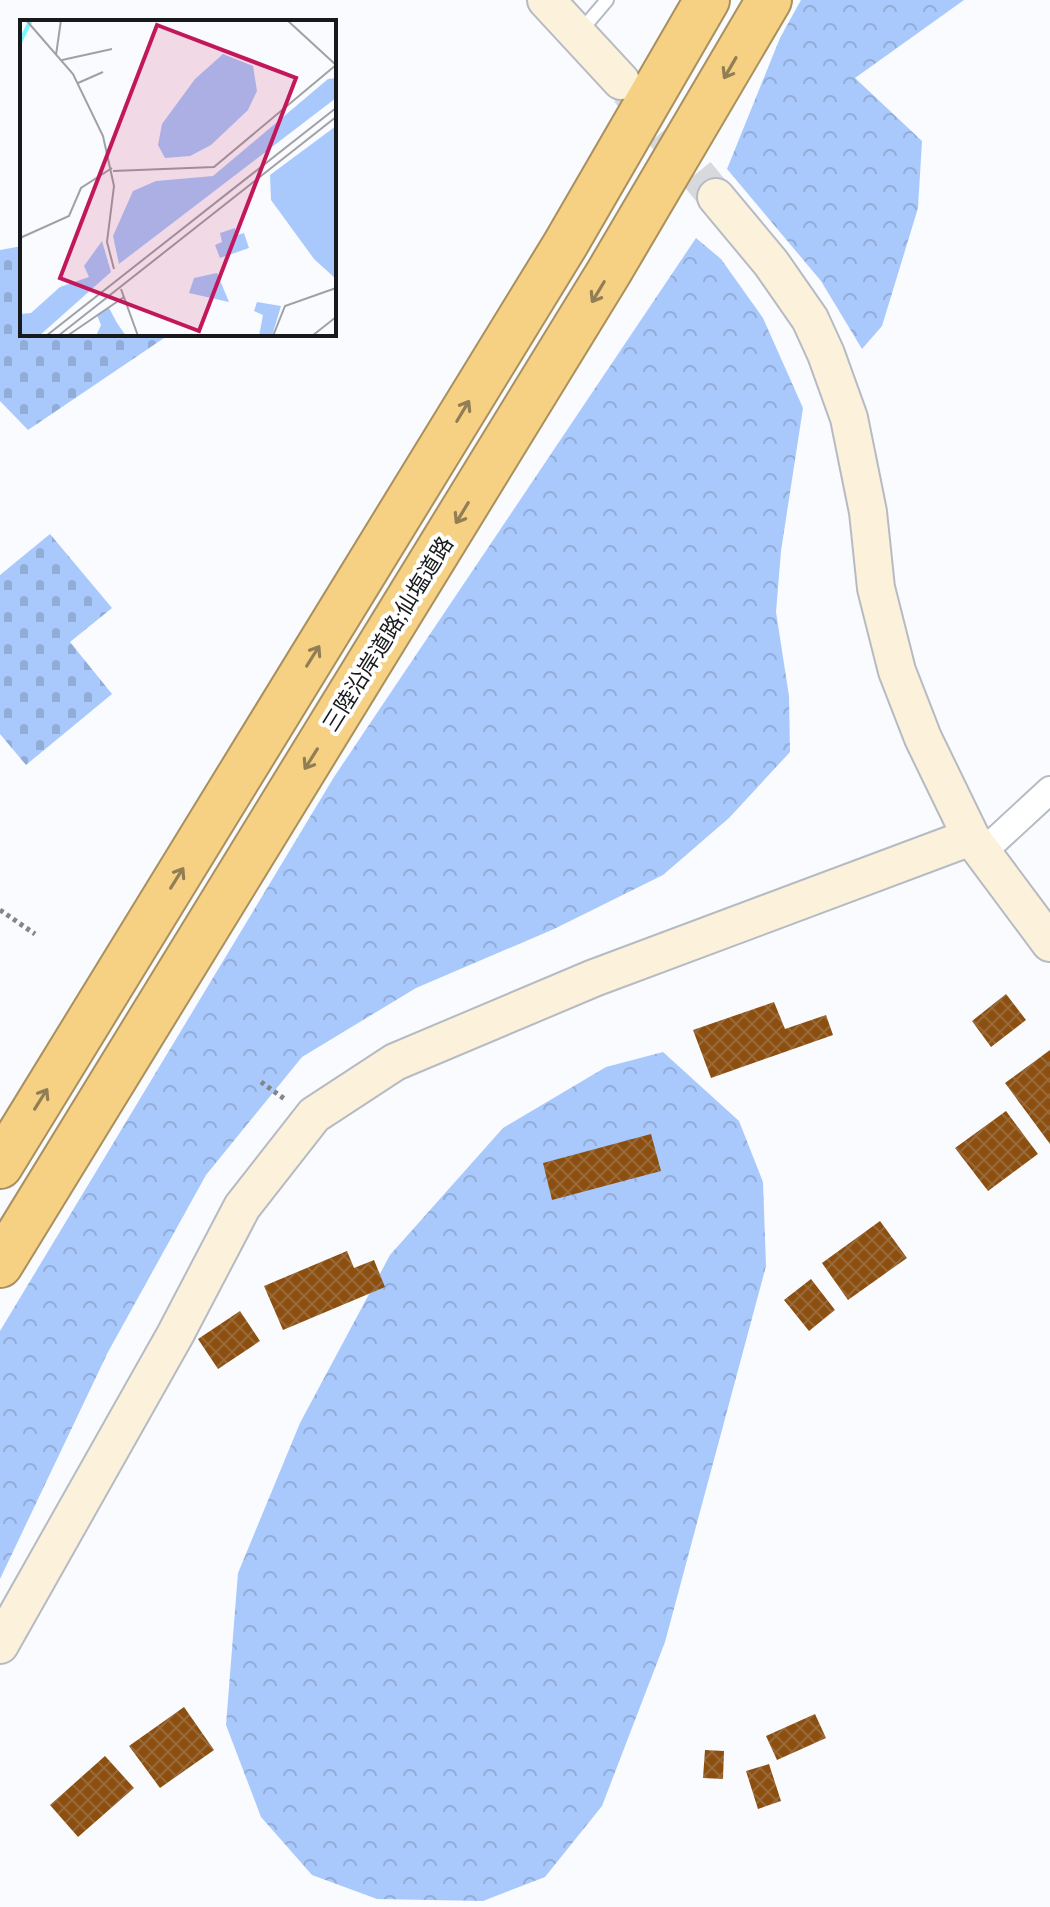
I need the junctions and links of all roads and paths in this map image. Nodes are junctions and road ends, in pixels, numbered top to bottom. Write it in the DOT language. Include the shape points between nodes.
graph roads {
  1 [pos="546,0"];
  2 [pos="607,0"];
  3 [pos="707,0"];
  4 [pos="769,0"];
  5 [pos="577,36"];
  6 [pos="621,81"];
  7 [pos="716,197"];
  8 [pos="1050,790"];
  9 [pos="978,844"];
  10 [pos="0,910"];
  11 [pos="35,934"];
  12 [pos="1050,943"];
  13 [pos="0,1166"];
  14 [pos="0,1265"];
  15 [pos="0,1645"];
  1 -- 5 [label="street"];
  2 -- 5 [label="lane"];
  13 -- 3 [label="highway, one-way" via="557,258"];
  4 -- 14 [label="highway, 三陸沿岸道路;仙塩道路, one-way" via="609,272"];
  5 -- 6 [label="street"];
  7 -- 9 [label="street" via="771,263 810,319 826,354 849,418 868,512 876,588 897,671 923,738"];
  8 -- 9 [label="street"];
  9 -- 12 [label="street"];
  9 -- 15 [label="street" via="594,978 395,1062 314,1115 242,1207"];
  10 -- 11 [label="path"];
}
